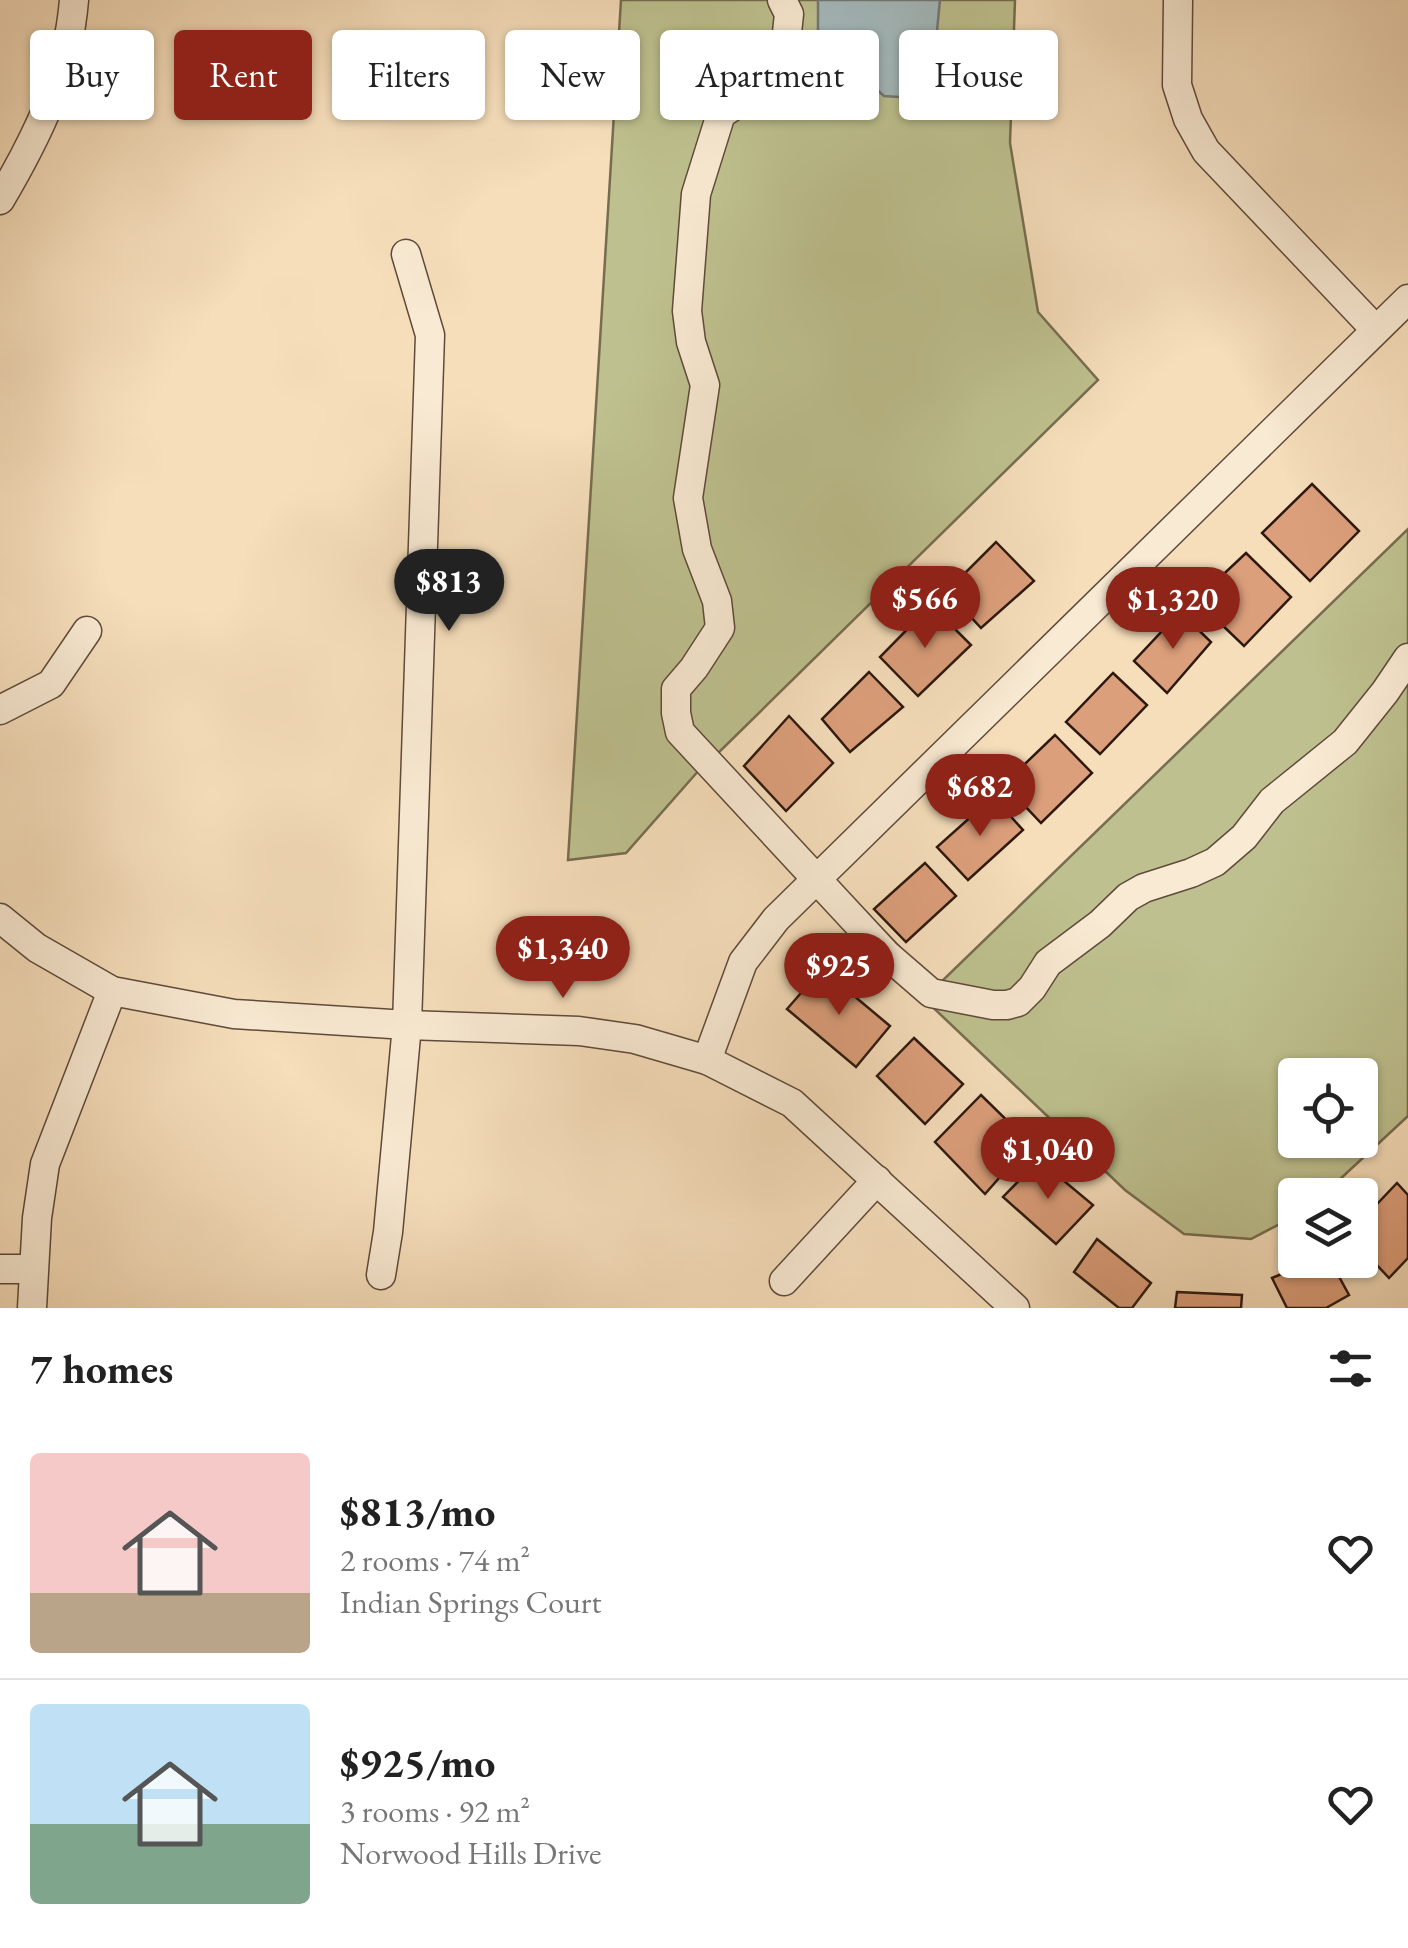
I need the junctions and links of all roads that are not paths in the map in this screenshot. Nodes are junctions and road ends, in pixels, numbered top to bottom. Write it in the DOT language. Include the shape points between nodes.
graph roads {
  1 [pos="74,0"];
  2 [pos="782,0"];
  3 [pos="1178,0"];
  4 [pos="0,200"];
  5 [pos="406,254"];
  6 [pos="1408,299"];
  7 [pos="1375,329"];
  8 [pos="87,631"];
  9 [pos="1408,658"];
  10 [pos="0,710"];
  11 [pos="816,880"];
  12 [pos="0,918"];
  13 [pos="112,991"];
  14 [pos="407,1024"];
  15 [pos="707,1060"];
  16 [pos="877,1180"];
  17 [pos="0,1269"];
  18 [pos="33,1269"];
  19 [pos="380,1274"];
  20 [pos="784,1281"];
  21 [pos="32,1308"];
  22 [pos="1015,1308"];
  1 -- 4 [label="street" via="56,87"];
  2 -- 11 [label="street" via="789,14 774,76 721,114 696,194 686,312 704,384 688,498 720,628 676,689 676,713 680,732"];
  3 -- 7 [label="street" via="1177,85 1206,151"];
  5 -- 14 [label="street" via="430,335"];
  6 -- 7 [label="street"];
  7 -- 11 [label="street"];
  8 -- 10 [label="street" via="51,684"];
  9 -- 11 [label="street" via="1345,742 1272,801 1244,838 1215,862 1128,898 1048,963 1018,1002 993,1006 930,993"];
  11 -- 15 [label="street" via="743,962"];
  12 -- 13 [label="street"];
  13 -- 14 [label="street" via="234,1014"];
  13 -- 18 [label="street" via="45,1164"];
  14 -- 15 [label="street" via="578,1031"];
  14 -- 19 [label="street"];
  15 -- 16 [label="street" via="792,1103"];
  16 -- 20 [label="street"];
  16 -- 22 [label="street"];
  17 -- 18 [label="street"];
  18 -- 21 [label="street"];
}
